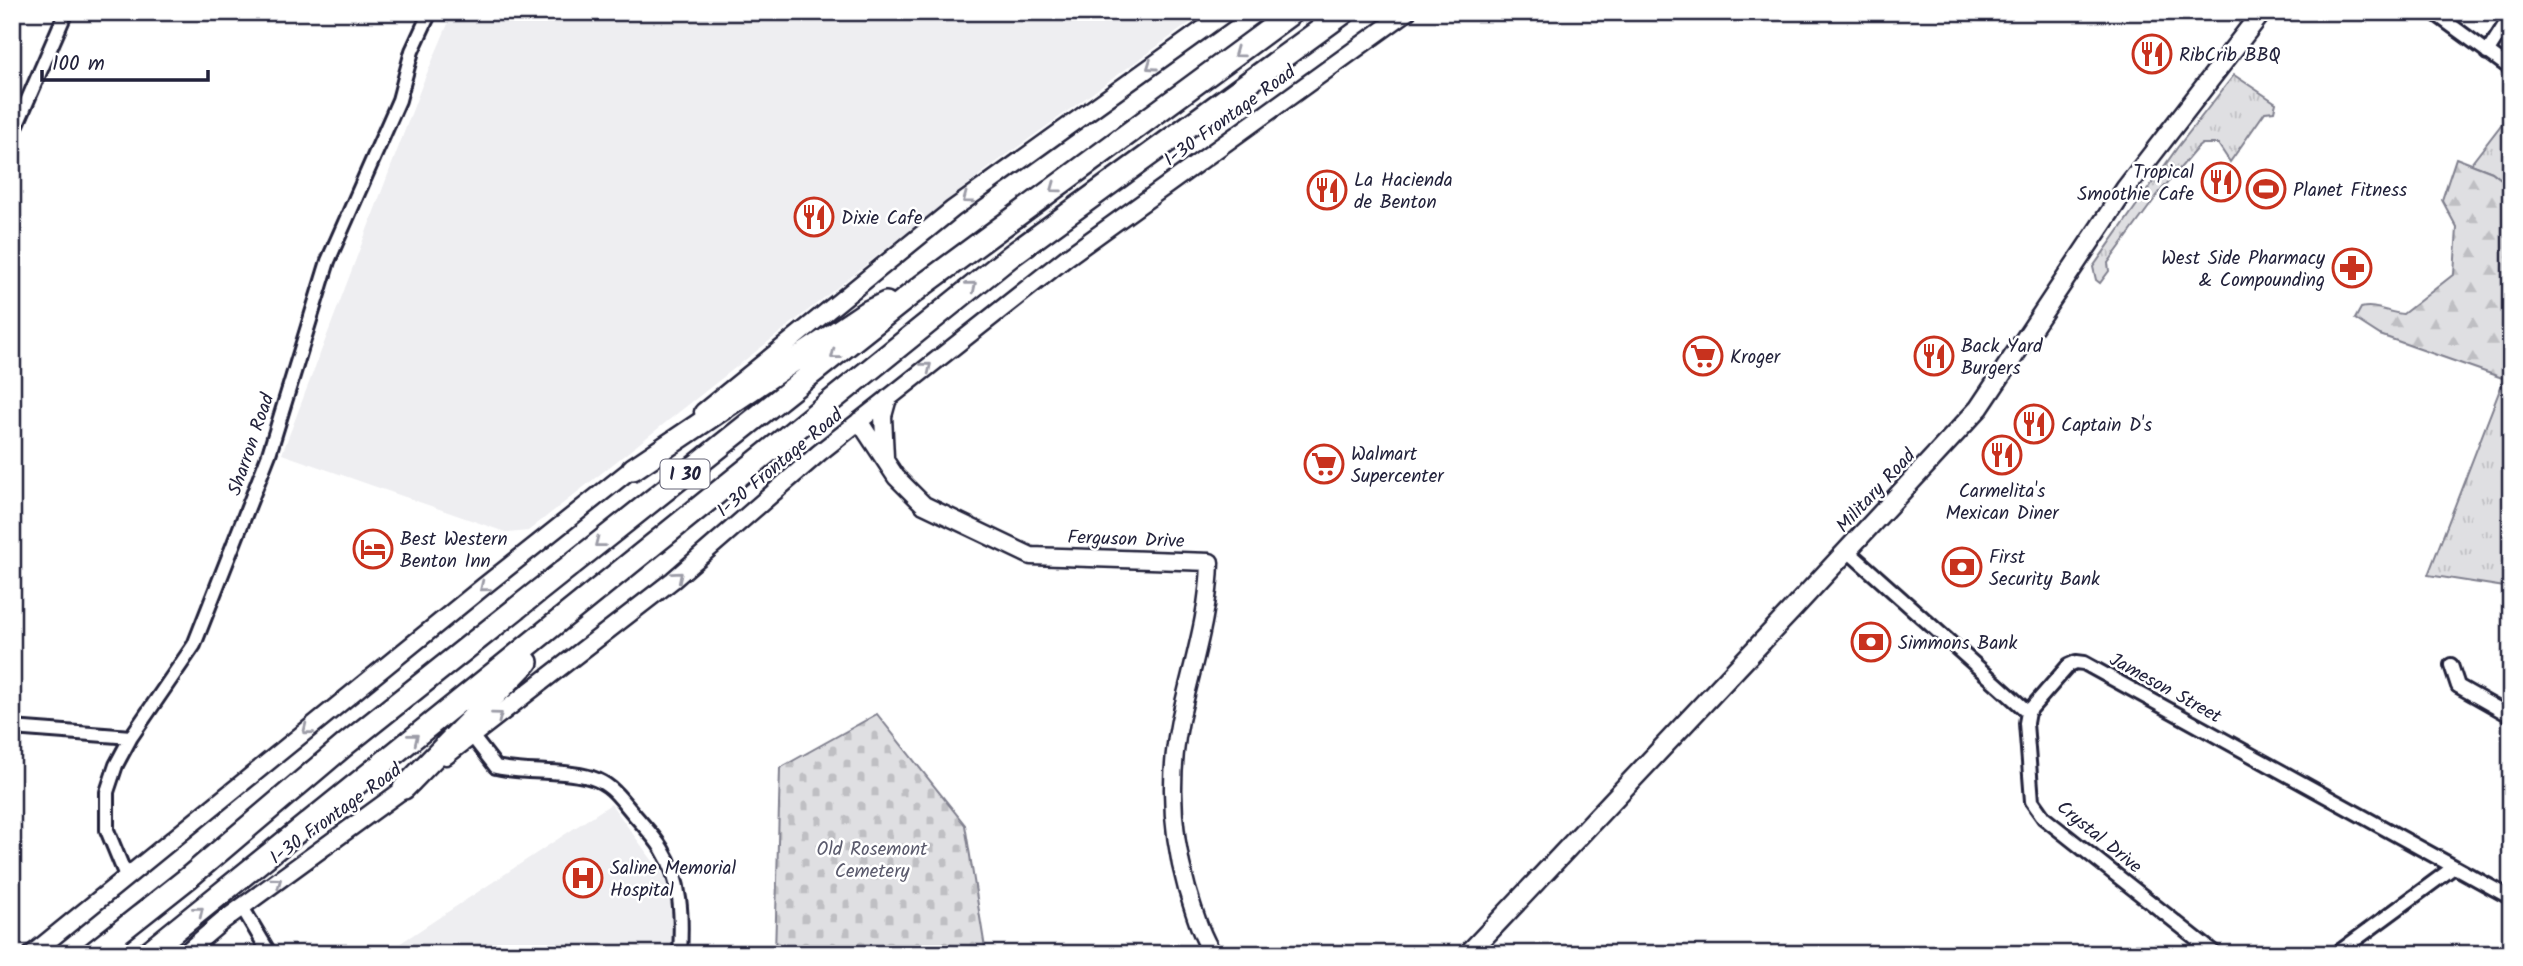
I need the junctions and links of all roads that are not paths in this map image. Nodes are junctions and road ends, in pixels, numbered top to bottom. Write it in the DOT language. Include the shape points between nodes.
graph roads {
  1 [pos="66,12"];
  2 [pos="430,12"];
  3 [pos="1227,12"];
  4 [pos="1293,12"];
  5 [pos="1345,12"];
  6 [pos="1407,12"];
  7 [pos="2262,12"];
  8 [pos="2433,12"];
  9 [pos="2511,15"];
  10 [pos="2487,53"];
  11 [pos="2511,69"];
  12 [pos="12,136"];
  13 [pos="923,285"];
  14 [pos="888,398"];
  15 [pos="859,421"];
  16 [pos="886,462"];
  17 [pos="633,469"];
  18 [pos="1848,551"];
  19 [pos="585,601"];
  20 [pos="2451,665"];
  21 [pos="2028,712"];
  22 [pos="2511,716"];
  23 [pos="12,729"];
  24 [pos="472,736"];
  25 [pos="131,737"];
  26 [pos="404,788"];
  27 [pos="2454,867"];
  28 [pos="126,876"];
  29 [pos="2511,898"];
  30 [pos="242,907"];
  31 [pos="32,954"];
  32 [pos="92,954"];
  33 [pos="146,954"];
  34 [pos="184,954"];
  35 [pos="270,954"];
  36 [pos="680,954"];
  37 [pos="1213,954"];
  38 [pos="1468,954"];
  39 [pos="2216,954"];
  40 [pos="2336,954"];
  1 -- 12 [label="street"];
  2 -- 25 [label="street, Sharron Road" via="412,51 399,100 328,261 269,454 194,645"];
  3 -- 17 [label="main road, one-way" via="953,209"];
  4 -- 13 [label="highway, I 30, one-way"];
  19 -- 5 [label="highway, I 30, one-way" via="1012,255"];
  14 -- 6 [label="main road, I-30 Frontage Road, one-way" via="1066,258"];
  7 -- 18 [label="main road, Military Road" via="2126,188 1979,408"];
  8 -- 10 [label="street"];
  9 -- 10 [label="street"];
  10 -- 11 [label="street"];
  13 -- 17 [label="highway" via="864,313"];
  13 -- 32 [label="highway, I 30, one-way" via="346,744"];
  14 -- 15 [label="main road, I-30 Frontage Road"];
  14 -- 16 [label="main road" via="883,425"];
  15 -- 16 [label="main road, Ferguson Drive"];
  24 -- 15 [label="main road, I-30 Frontage Road, one-way" via="673,580"];
  16 -- 37 [label="main road, Ferguson Drive" via="924,505 1031,556 1210,562 1207,610 1184,701 1171,786 1184,876"];
  17 -- 28 [label="main road, one-way"];
  18 -- 21 [label="street"];
  18 -- 38 [label="main road, Military Road"];
  19 -- 26 [label="highway"];
  33 -- 19 [label="highway, I 30, one-way"];
  20 -- 22 [label="street" via="2458,686"];
  21 -- 27 [label="street, Jameson Street" via="2069,665 2084,663"];
  21 -- 39 [label="street, Crystal Drive" via="2032,801 2044,818"];
  23 -- 25 [label="street"];
  24 -- 26 [label="main road, I-30 Frontage Road"];
  24 -- 36 [label="street" via="496,767 570,774 610,786 663,850 679,893"];
  25 -- 28 [label="street, Sharron Road" via="107,792 107,830"];
  30 -- 26 [label="main road, I-30 Frontage Road, one-way"];
  27 -- 29 [label="street, Jameson Street"];
  27 -- 40 [label="street"];
  28 -- 31 [label="main road"];
  30 -- 34 [label="main road, I-30 Frontage Road"];
  30 -- 35 [label="street"];
}
